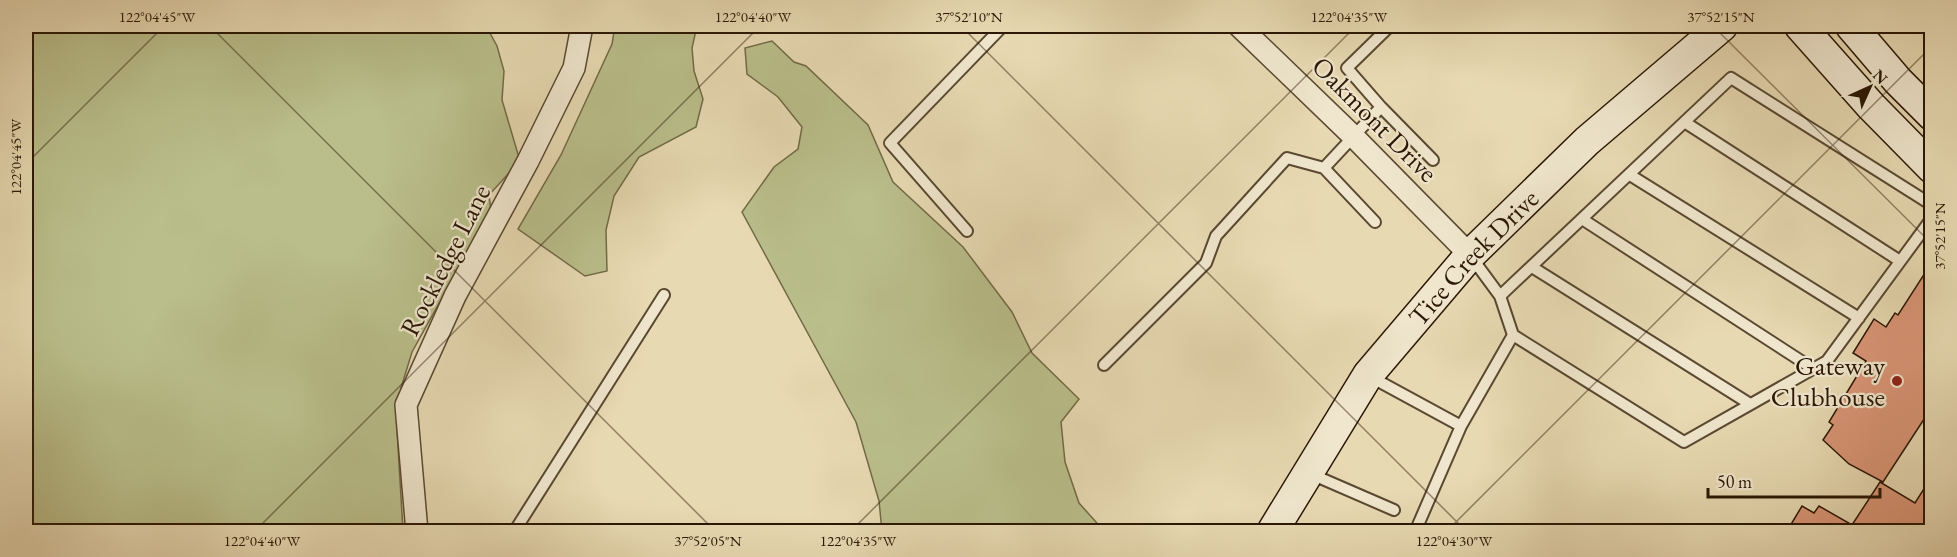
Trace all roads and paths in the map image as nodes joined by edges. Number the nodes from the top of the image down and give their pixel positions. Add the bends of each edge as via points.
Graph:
1 (582, 26) edge
2 (1003, 26) edge
3 (1239, 26) edge
4 (1390, 26) edge
5 (1722, 26) edge
6 (1800, 26) edge
7 (1851, 26) edge
8 (1926, 26) edge
9 (1932, 30) edge
10 (1381, 107) junction
11 (1932, 115) edge
12 (1686, 123) junction
13 (1352, 135) junction
14 (1432, 160) dead end
15 (1324, 168) junction
16 (1932, 168) edge
17 (1630, 175) junction
18 (1932, 205) edge
19 (1932, 218) edge
20 (1582, 219) junction
21 (1375, 222) dead end
22 (967, 231) dead end
23 (1927, 234) edge
24 (1470, 255) junction
25 (1900, 261) junction
26 (1532, 267) junction
27 (664, 295) dead end
28 (1500, 296) junction
29 (1859, 318) junction
30 (1513, 335) junction
31 (1104, 365) dead end
32 (1812, 368) junction
33 (1368, 375) junction
34 (1750, 404) junction
35 (1461, 426) junction
36 (1308, 473) junction
37 (1394, 510) dead end
38 (417, 531) edge
39 (514, 531) edge
40 (1272, 531) edge
41 (1415, 531) edge

1 - 38 street, Rockledge Lane via 574,68 454,296 406,405
2 - 22 lane via 890,143
3 - 13 street, Oakmont Drive
4 - 10 lane via 1347,68
5 - 24 street, Tice Creek Drive via 1587,141
6 - 16 street via 1870,106
7 - 11 street
8 - 9 lane
10 - 13 lane
10 - 14 lane
12 - 17 lane
12 - 18 lane via 1731,78
12 - 25 lane
13 - 15 lane
13 - 24 street, Oakmont Drive
15 - 21 lane
15 - 31 lane via 1287,158 1216,236 1206,263
17 - 20 lane
17 - 29 lane
19 - 23 lane
20 - 26 lane
20 - 32 lane
23 - 25 lane
24 - 28 lane
24 - 33 street, Tice Creek Drive
25 - 29 lane
26 - 28 lane
26 - 34 lane
27 - 39 lane
28 - 30 lane
29 - 32 lane via 1827,362
30 - 34 lane via 1684,442
30 - 35 lane
32 - 34 lane
33 - 35 lane
33 - 36 street, Tice Creek Drive
35 - 41 lane
36 - 37 lane
36 - 40 street, Tice Creek Drive

